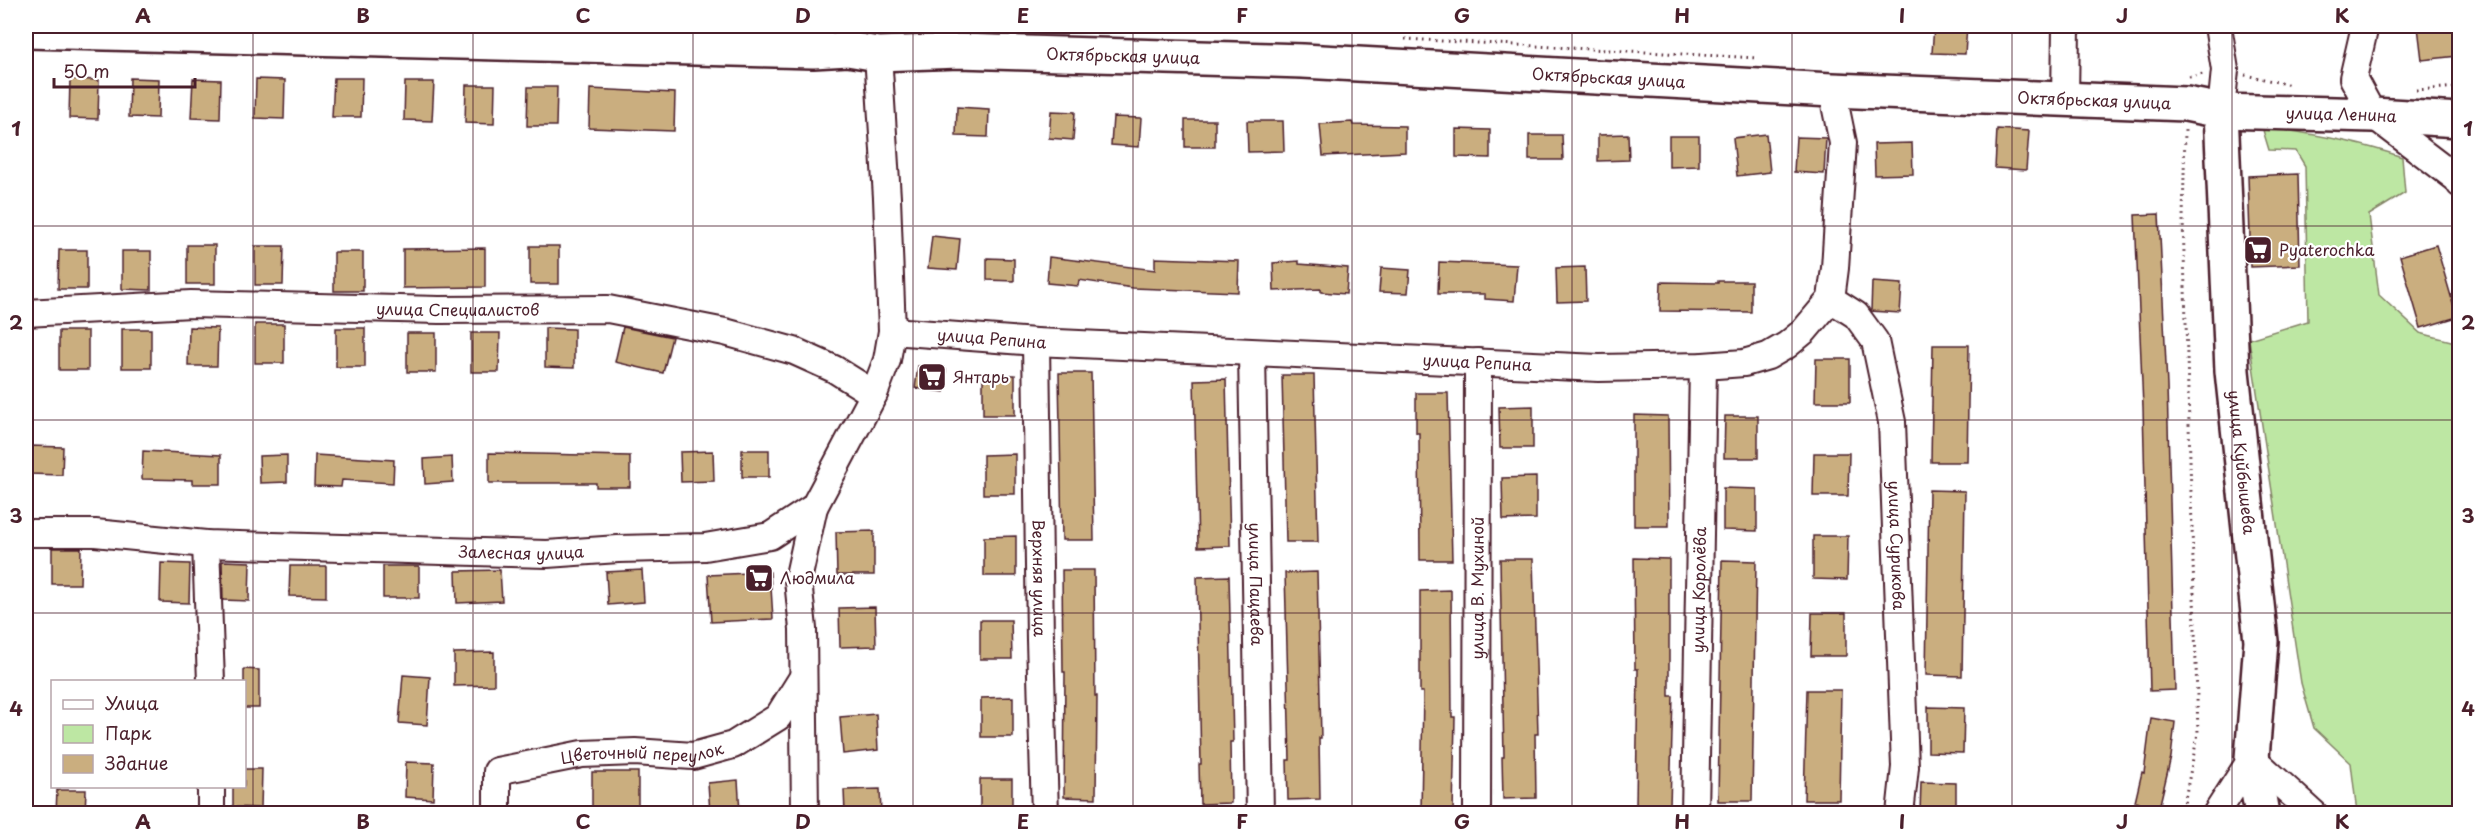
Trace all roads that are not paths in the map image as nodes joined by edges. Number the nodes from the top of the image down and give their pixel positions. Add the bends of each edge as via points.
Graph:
1 (2067, 26) edge
2 (2218, 26) edge
3 (2365, 26) edge
4 (218, 30) edge
5 (26, 31) edge
6 (878, 54) junction
7 (1832, 90) junction
8 (2065, 100) junction
9 (2221, 111) junction
10 (2373, 114) junction
11 (2460, 120) edge
12 (2460, 184) edge
13 (1831, 299) junction
14 (26, 313) edge
15 (892, 330) junction
16 (1036, 342) junction
17 (1252, 353) junction
18 (1478, 362) junction
19 (1702, 366) junction
20 (874, 394) junction
21 (814, 507) junction
22 (26, 533) edge
23 (206, 544) junction
24 (803, 677) junction
25 (211, 680) edge
26 (2252, 759) junction
27 (211, 788) edge
28 (211, 813) edge
29 (497, 813) edge
30 (806, 813) edge
31 (1045, 813) edge
32 (1260, 813) edge
33 (1477, 813) edge
34 (1695, 813) edge
35 (1900, 813) edge
36 (2216, 813) edge
37 (2262, 813) edge
38 (2314, 813) edge

1 - 8 street
2 - 9 street via 2225,70
3 - 10 street via 2353,78
4 - 5 main road, Октябрьская улица
4 - 6 main road, Октябрьская улица via 813,51 849,49
6 - 7 main road, Октябрьская улица via 959,51 1303,61
6 - 15 street, Залесная улица
7 - 8 main road, Октябрьская улица
7 - 13 street via 1843,143
8 - 9 main road, Октябрьская улица via 2186,104
9 - 10 main road, улица Ленина
9 - 26 main road, улица Куйбышева via 2232,371 2261,641
10 - 11 main road, улица Ленина
10 - 12 street
13 - 19 street, улица Репина via 1804,331 1768,356 1744,363
13 - 35 street, улица Сурикова via 1856,315 1875,341 1892,422 1905,767
14 - 20 street, улица Специалистов via 191,304 439,310 608,309 725,332 794,351 834,369
15 - 16 street, улица Репина
15 - 20 street, Залесная улица via 888,360
16 - 17 street, улица Репина
16 - 31 street, Верхняя улица
17 - 18 street, улица Репина
17 - 32 street, улица Пацаева
18 - 19 street, улица Репина via 1599,368
18 - 33 street, улица В. Мухиной
19 - 34 street, улица Королёва
20 - 21 street, Залесная улица
21 - 23 street, Залесная улица via 770,536 705,547 547,554
21 - 24 street via 798,580 804,629
22 - 23 street, Залесная улица via 94,533
23 - 25 street
24 - 29 street, Цветочный переулок via 778,717 733,745 693,756 582,753 496,771
24 - 30 street
26 - 36 street
26 - 37 main road, улица Куйбышева
26 - 38 street
27 - 28 street

